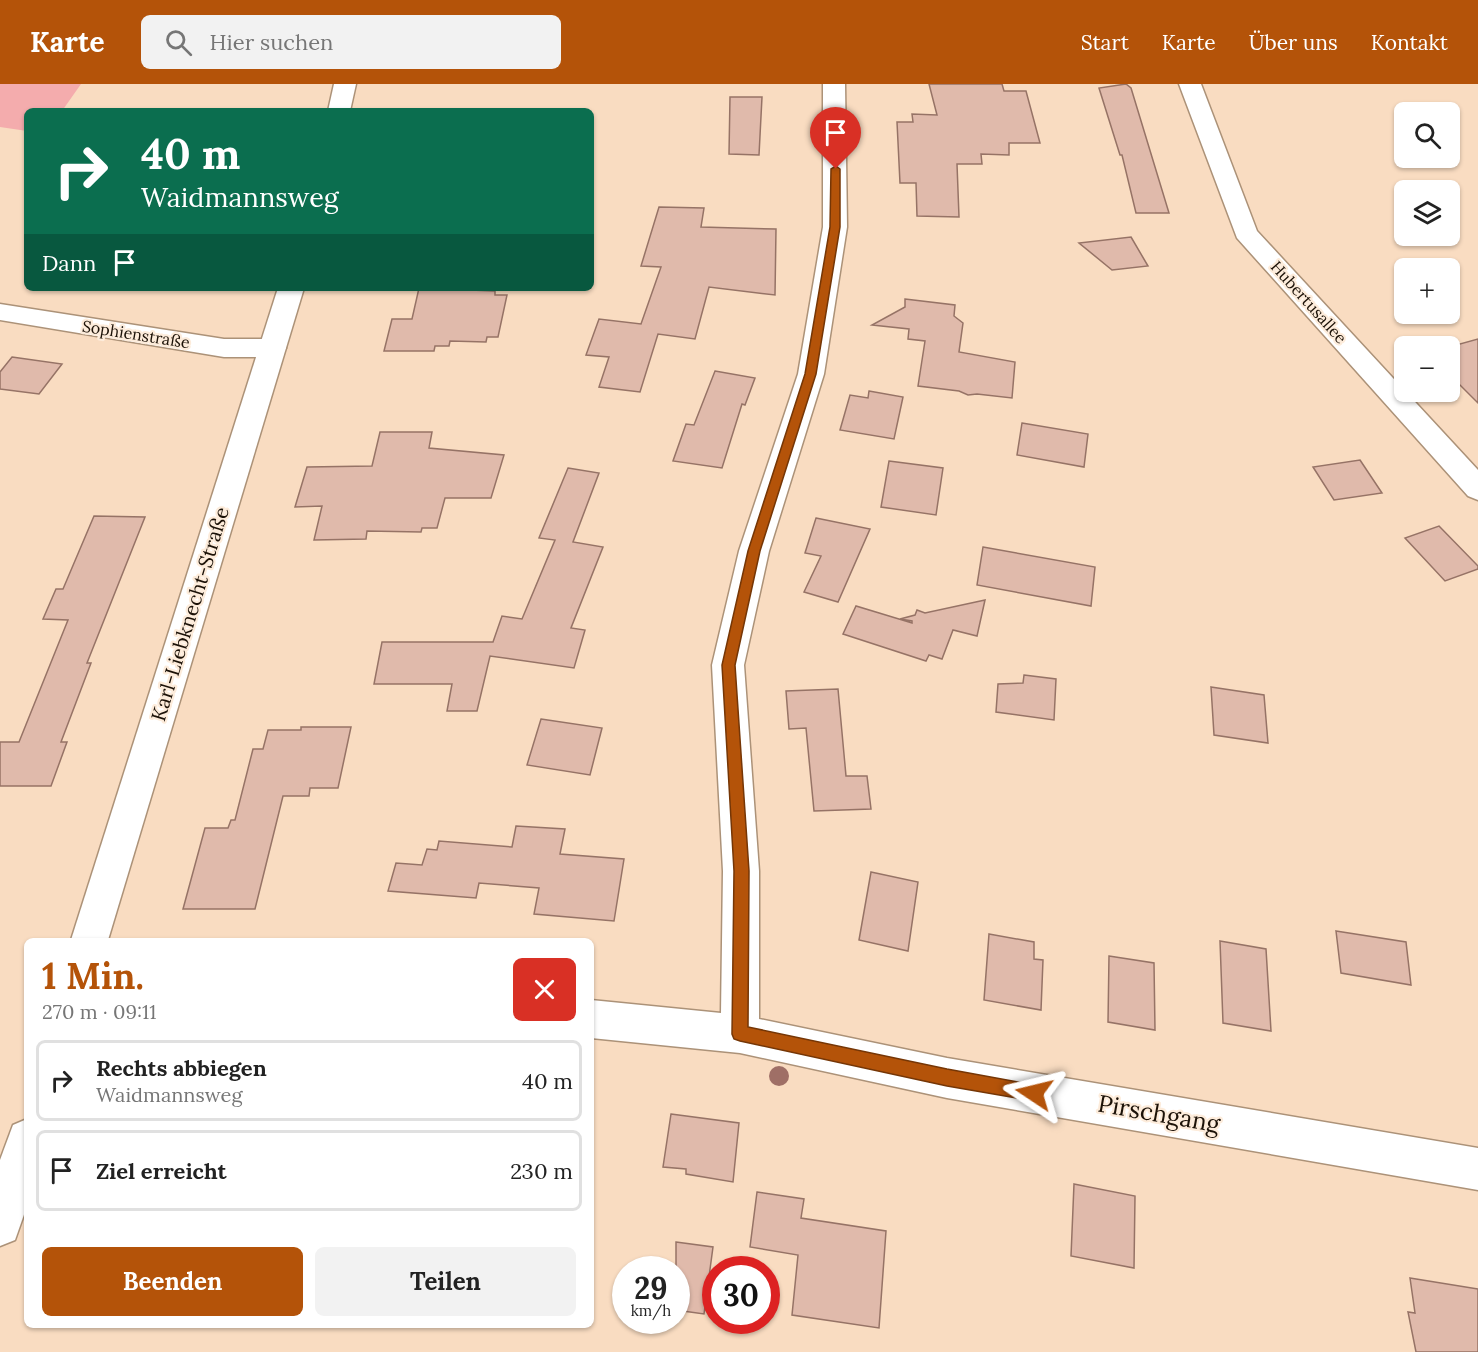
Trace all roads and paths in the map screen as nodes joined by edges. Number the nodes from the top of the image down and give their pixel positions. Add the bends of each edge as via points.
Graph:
1 (345, 84) edge
2 (834, 84) edge
3 (1190, 84) edge
4 (340, 108) edge
5 (290, 291) edge
6 (0, 312) edge
7 (273, 348) junction
8 (1478, 489) edge
9 (90, 938) edge
10 (594, 1019) edge
11 (740, 1034) junction
12 (24, 1148) edge
13 (1478, 1169) edge
14 (0, 1224) edge

1 - 4 street
2 - 11 street via 835,227 811,374 754,551 728,665 741,871
3 - 8 street, Hubertusallee via 1246,233
5 - 7 street, Karl-Liebknecht-Straße
6 - 7 street, Sophienstraße via 224,348
7 - 9 street, Karl-Liebknecht-Straße
10 - 11 street, Pirschgang
11 - 13 street, Pirschgang via 947,1078
12 - 14 street

